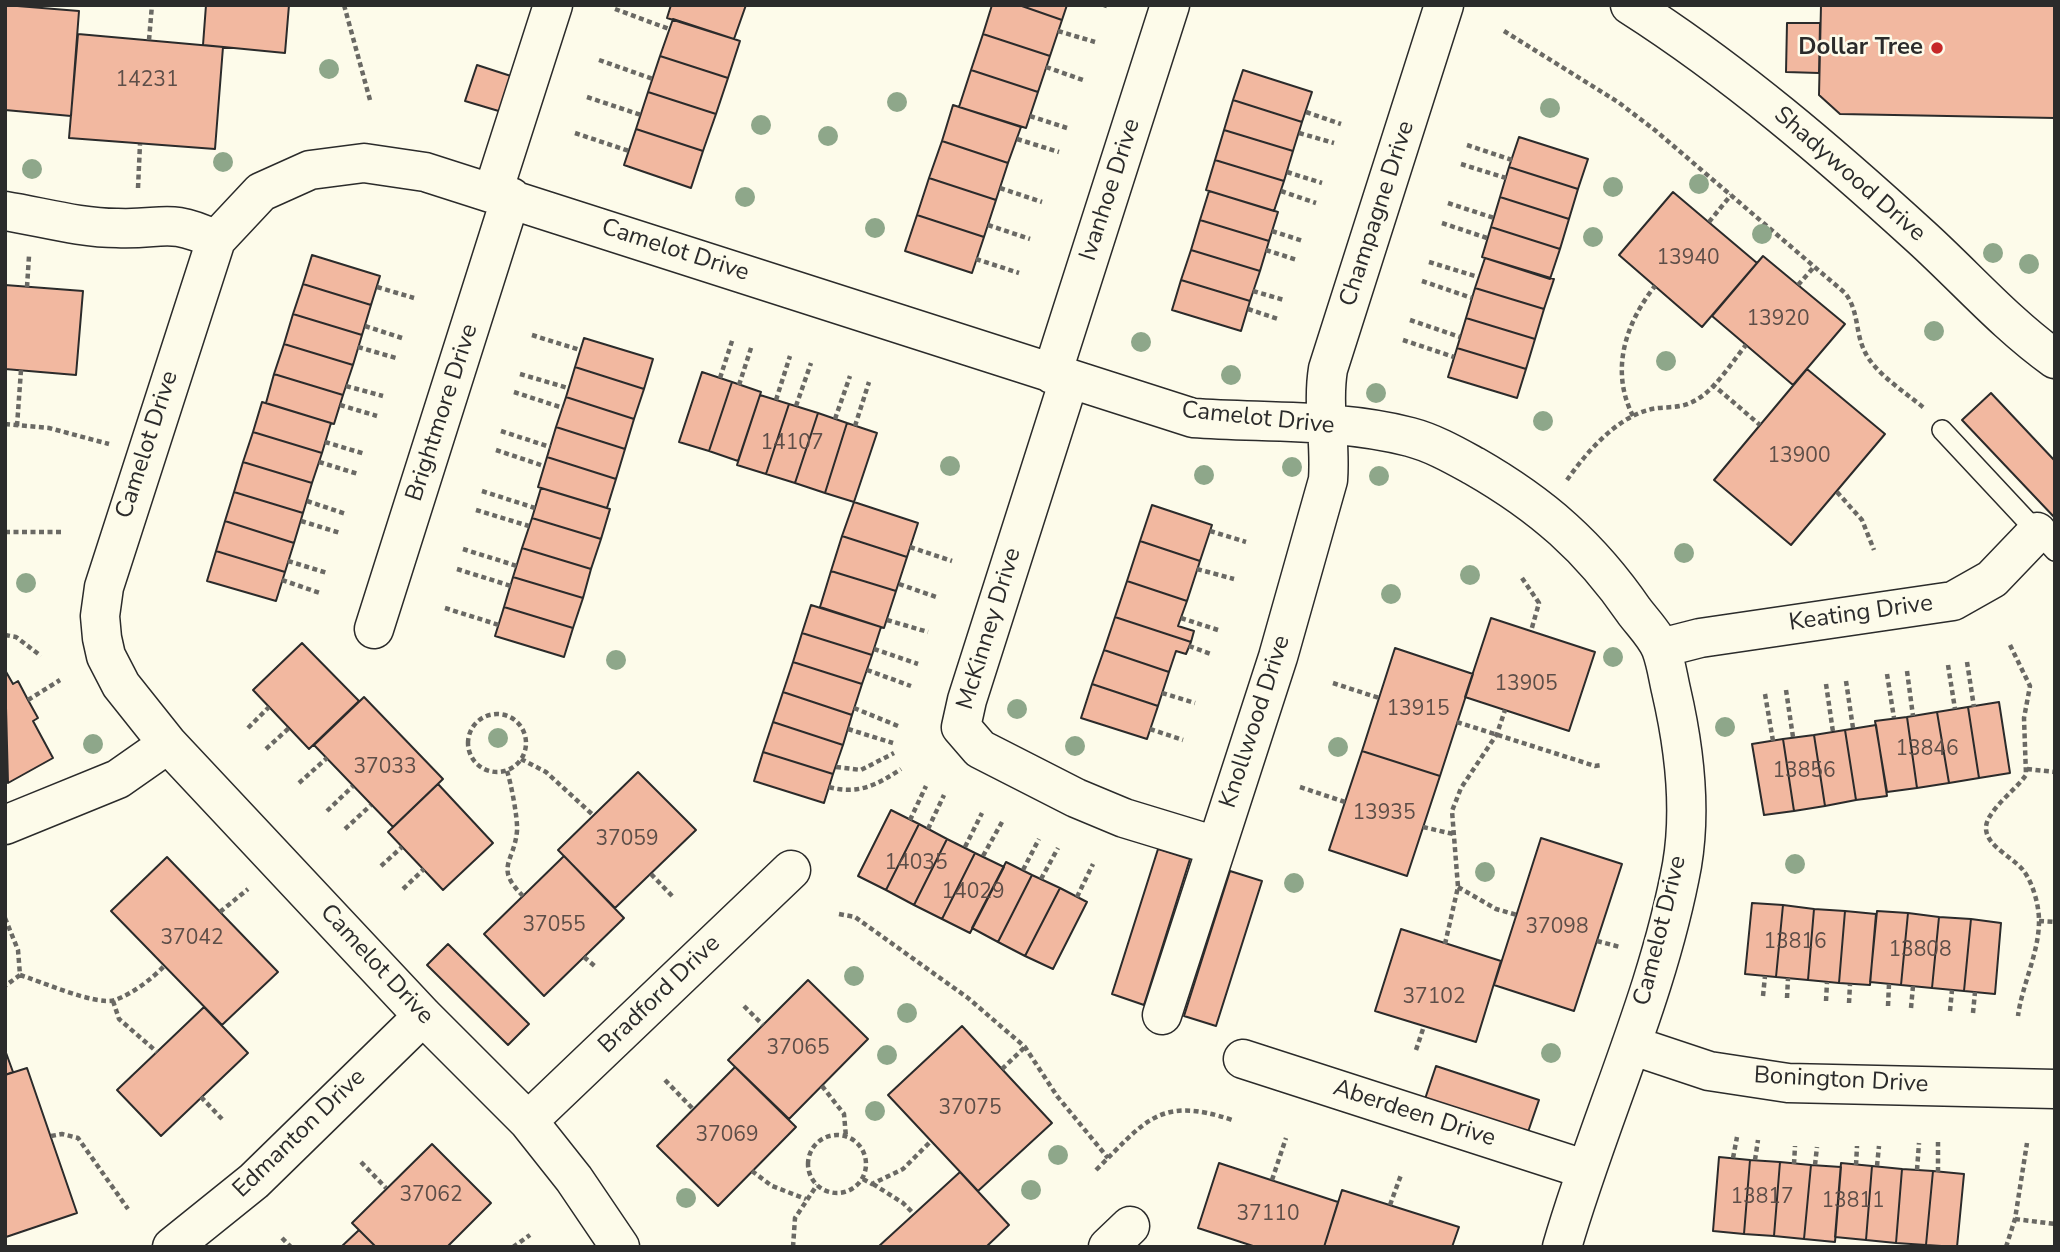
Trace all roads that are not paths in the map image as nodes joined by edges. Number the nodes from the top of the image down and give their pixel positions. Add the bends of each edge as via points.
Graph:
1 (553, 5) edge
2 (1170, 5) edge
3 (1444, 5) edge
4 (1630, 5) edge
5 (502, 195) junction
6 (5, 211) edge
7 (216, 240) junction
8 (2055, 359) edge
9 (1061, 377) junction
10 (1937, 422) road end
11 (1327, 425) junction
12 (2046, 542) edge
13 (374, 629) dead end
14 (1661, 648) junction
15 (168, 744) junction
16 (5, 825) edge
17 (1216, 846) junction
18 (791, 870) dead end
19 (1162, 1015) dead end
20 (423, 1016) junction
21 (1631, 1045) junction
22 (1243, 1059) dead end
23 (2055, 1089) edge
24 (528, 1121) junction
25 (1584, 1169) junction
26 (173, 1247) edge
27 (620, 1247) edge
28 (1562, 1247) edge

1 - 5 street, Brightmore Drive
2 - 9 street, Ivanhoe Drive
3 - 11 street, Champagne Drive via 1328,369 1324,396
4 - 8 street, Shadywood Drive via 1730,75 1802,133
5 - 7 street, Camelot Drive via 425,172 364,163 310,170 261,192
5 - 9 street, Camelot Drive
5 - 13 street, Brightmore Drive
6 - 7 street via 117,229 177,225
7 - 15 street, Camelot Drive via 122,527 100,616 106,656 121,685
9 - 11 street, Camelot Drive via 1193,418
9 - 17 street, McKinney Drive via 961,727 980,749 1076,798
10 - 12 lane
11 - 14 street, Camelot Drive via 1411,437 1503,482 1580,542
11 - 17 street, Knollwood Drive via 1328,480 1278,657
12 - 14 street, Keating Drive via 1952,601 1700,638
14 - 21 street, Camelot Drive via 1684,746 1682,863
15 - 16 street via 118,779
15 - 20 street, Camelot Drive
17 - 19 street, Knollwood Drive
18 - 24 street, Bradford Drive
20 - 24 street, Camelot Drive
20 - 26 street, Edmanton Drive via 254,1181
21 - 23 street, Bonington Drive via 1709,1070 1788,1083
21 - 25 street, Camelot Drive
22 - 25 street, Aberdeen Drive
24 - 27 street, Camelot Drive
25 - 28 street, Camelot Drive

